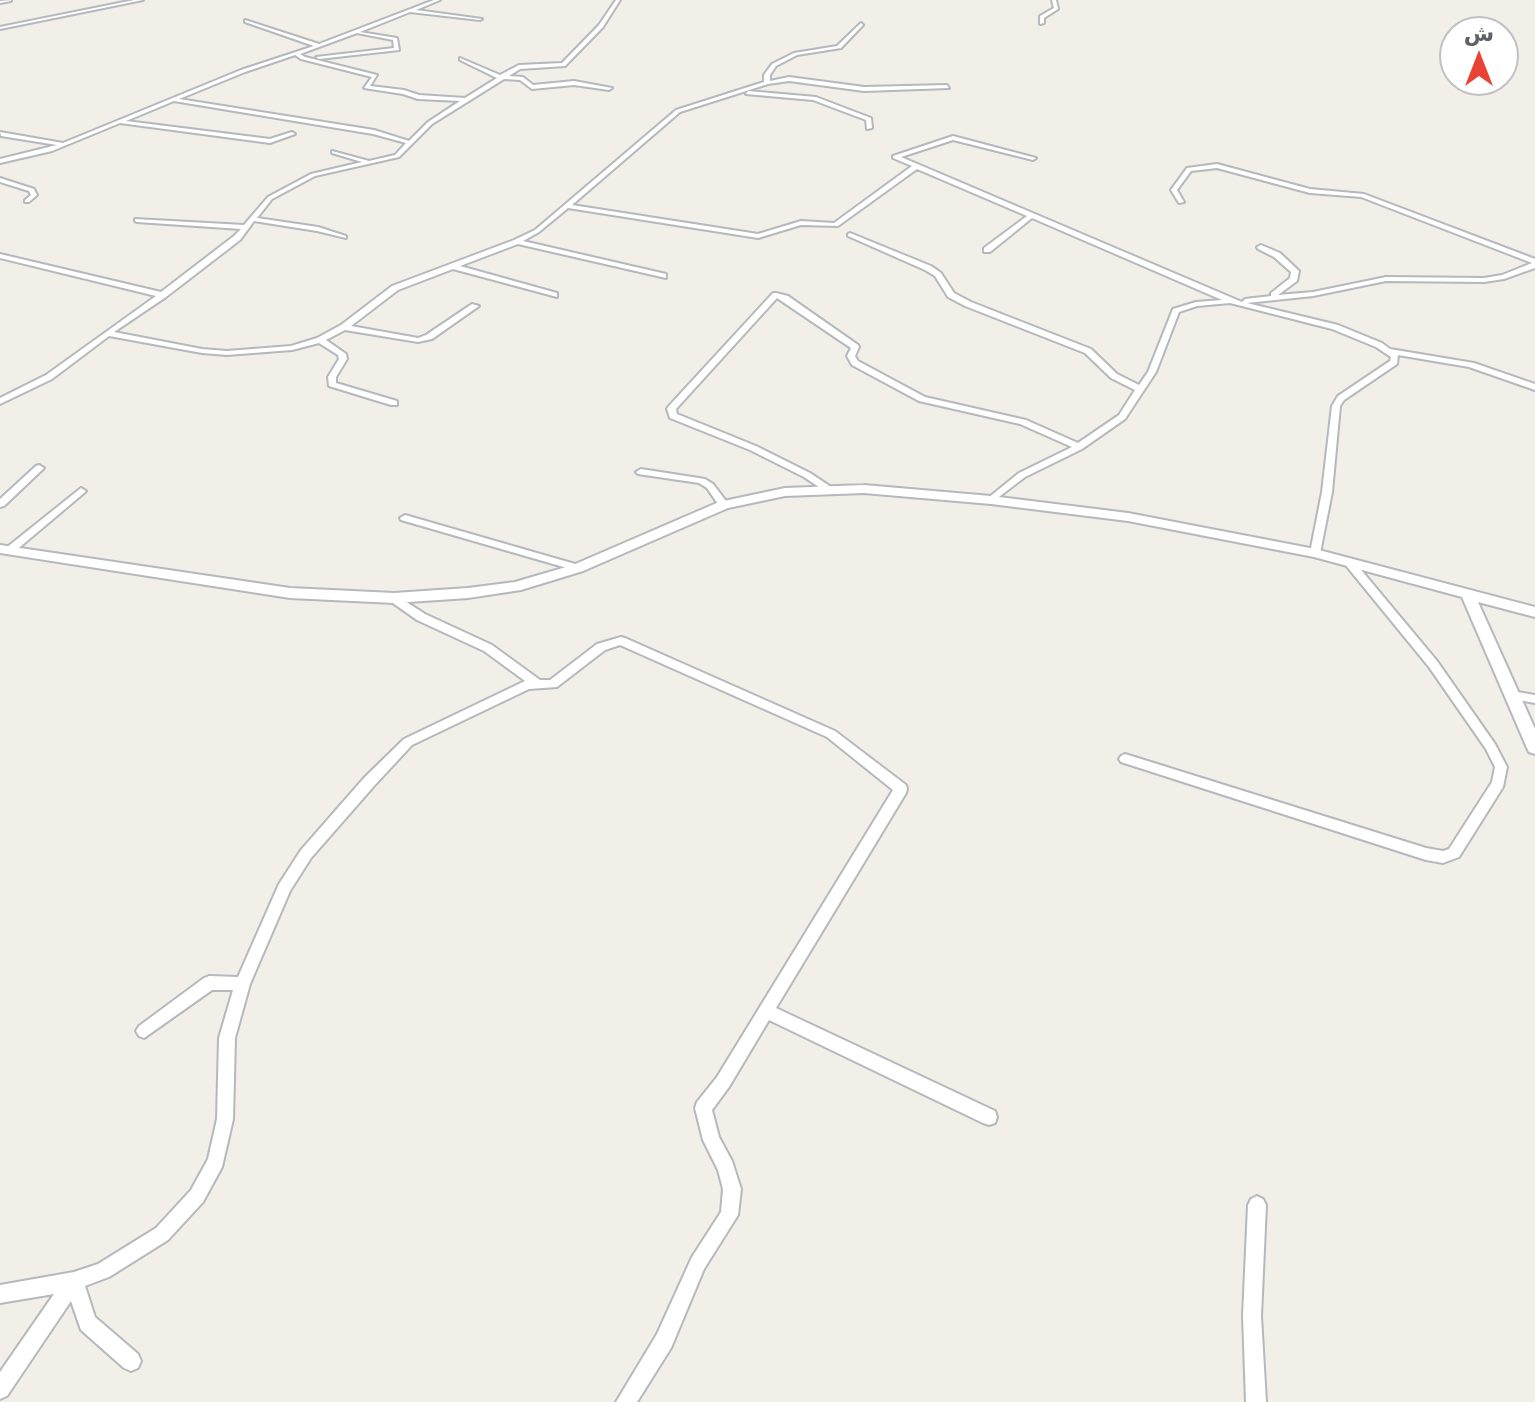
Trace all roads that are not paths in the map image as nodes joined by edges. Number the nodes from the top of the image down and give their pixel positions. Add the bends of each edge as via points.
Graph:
1 (9, 0) edge
2 (141, 0) edge
3 (438, 0) edge
4 (618, 0) edge
5 (1054, 0) edge
6 (0, 2) edge
7 (406, 10) junction
8 (480, 19) dead end
9 (247, 21) dead end
10 (1042, 23) dead end
11 (861, 24) dead end
12 (0, 28) edge
13 (356, 33) junction
14 (319, 46) junction
15 (297, 54) junction
16 (462, 59) dead end
17 (502, 77) junction
18 (767, 83) junction
19 (947, 87) dead end
20 (609, 88) dead end
21 (741, 93) junction
22 (172, 99) junction
23 (465, 100) junction
24 (118, 121) junction
25 (869, 128) dead end
26 (1, 134) edge
27 (292, 134) dead end
28 (411, 143) junction
29 (61, 144) junction
30 (334, 152) dead end
31 (1033, 158) dead end
32 (0, 161) edge
33 (369, 162) junction
34 (915, 167) junction
35 (0, 180) edge
36 (27, 201) dead end
37 (1181, 202) dead end
38 (567, 206) junction
39 (1031, 216) junction
40 (253, 219) junction
41 (137, 220) dead end
42 (247, 227) junction
43 (850, 235) dead end
44 (344, 237) dead end
45 (517, 242) junction
46 (1261, 247) dead end
47 (987, 250) dead end
48 (0, 256) edge
49 (1535, 264) edge
50 (451, 266) junction
51 (663, 276) dead end
52 (163, 295) junction
53 (554, 295) dead end
54 (1268, 299) junction
55 (1233, 302) junction
56 (475, 306) dead end
57 (344, 327) junction
58 (107, 333) junction
59 (320, 340) junction
60 (1391, 351) junction
61 (1535, 387) edge
62 (1141, 390) junction
63 (0, 401) edge
64 (394, 403) dead end
65 (1079, 447) junction
66 (39, 468) dead end
67 (641, 472) dead end
68 (828, 489) junction
69 (81, 491) dead end
70 (991, 500) junction
71 (0, 504) edge
72 (724, 505) junction
73 (405, 518) dead end
74 (5, 549) edge
75 (1315, 553) junction
76 (1348, 561) junction
77 (578, 568) junction
78 (1467, 592) junction
79 (394, 598) junction
80 (1535, 612) edge
81 (536, 683) junction
82 (1512, 695) junction
83 (1535, 699) edge
84 (1535, 748) edge
85 (1125, 759) dead end
86 (242, 984) junction
87 (766, 1011) junction
88 (144, 1031) dead end
89 (989, 1117) dead end
90 (1257, 1205) dead end
91 (74, 1281) junction
92 (0, 1294) edge
93 (131, 1361) dead end
94 (0, 1389) edge
95 (626, 1402) edge
96 (1256, 1402) edge

1 - 6 street
2 - 12 street
3 - 7 street
4 - 17 street via 563,65 524,65
5 - 10 street via 1056,9 1042,17
7 - 8 street
7 - 13 street
9 - 14 street
11 - 18 street via 839,47 796,54 774,65
13 - 14 street
13 - 15 street via 391,38 397,49 327,58
14 - 15 street
15 - 22 street
15 - 23 street via 375,76 366,87
16 - 17 street
17 - 20 street via 521,78 538,88 574,83
17 - 23 street
18 - 19 street via 798,79 864,89
18 - 21 street
21 - 25 street via 814,98 869,119
21 - 38 street via 678,111
22 - 24 street
22 - 28 street via 374,132
23 - 28 street
24 - 27 street via 270,141
24 - 29 street
26 - 29 street
28 - 33 street via 389,159
29 - 32 street
30 - 33 street
31 - 34 street via 947,138 896,155
33 - 40 street via 293,184 270,198
34 - 38 street via 836,225 801,223 758,236
34 - 39 street
35 - 36 street via 32,190
37 - 49 street via 1174,190 1189,169 1217,166 1310,191 1362,195
38 - 45 street
39 - 47 street
39 - 55 street
40 - 42 street
40 - 44 street
41 - 42 street
42 - 52 street
43 - 62 street via 928,268 951,295 968,304 1088,351 1114,376
45 - 50 street
45 - 51 street
46 - 54 street via 1295,271 1285,290
48 - 52 street
49 - 54 street via 1484,280 1386,279
50 - 53 street
50 - 57 street via 395,288
52 - 58 street
54 - 55 street
55 - 60 street via 1323,323
55 - 62 street via 1176,311
56 - 57 street via 418,340
57 - 59 street
58 - 59 street via 227,353 292,348
58 - 63 street via 49,377
59 - 64 street via 342,354 332,384
60 - 61 street via 1471,365
60 - 75 street via 1394,362 1336,406
62 - 65 street via 1122,417
65 - 68 street via 1023,422 922,399 855,363 855,347 776,295 671,409 673,416 753,448
65 - 70 street via 1038,465
66 - 71 street
67 - 72 street via 702,481
68 - 70 street
68 - 72 street
69 - 74 street
70 - 75 street via 1128,517
72 - 77 street
73 - 77 street
74 - 79 street via 290,593
75 - 76 street
76 - 78 street
76 - 85 street via 1433,664 1501,767 1498,783 1454,853 1443,857 1412,850
77 - 79 street via 516,587
78 - 80 street
78 - 82 street
79 - 81 street via 421,617 488,648
81 - 86 street via 408,742 306,854 284,888
81 - 87 street via 553,684 601,647 621,641 831,734 901,789
82 - 83 street
82 - 84 street
86 - 88 street via 209,983
86 - 91 street via 227,1038 222,1133 216,1161 197,1196 162,1234 132,1255
87 - 89 street
87 - 95 street via 703,1108 732,1189 729,1215
90 - 96 street via 1252,1316
91 - 92 street
91 - 93 street via 88,1323
91 - 94 street

